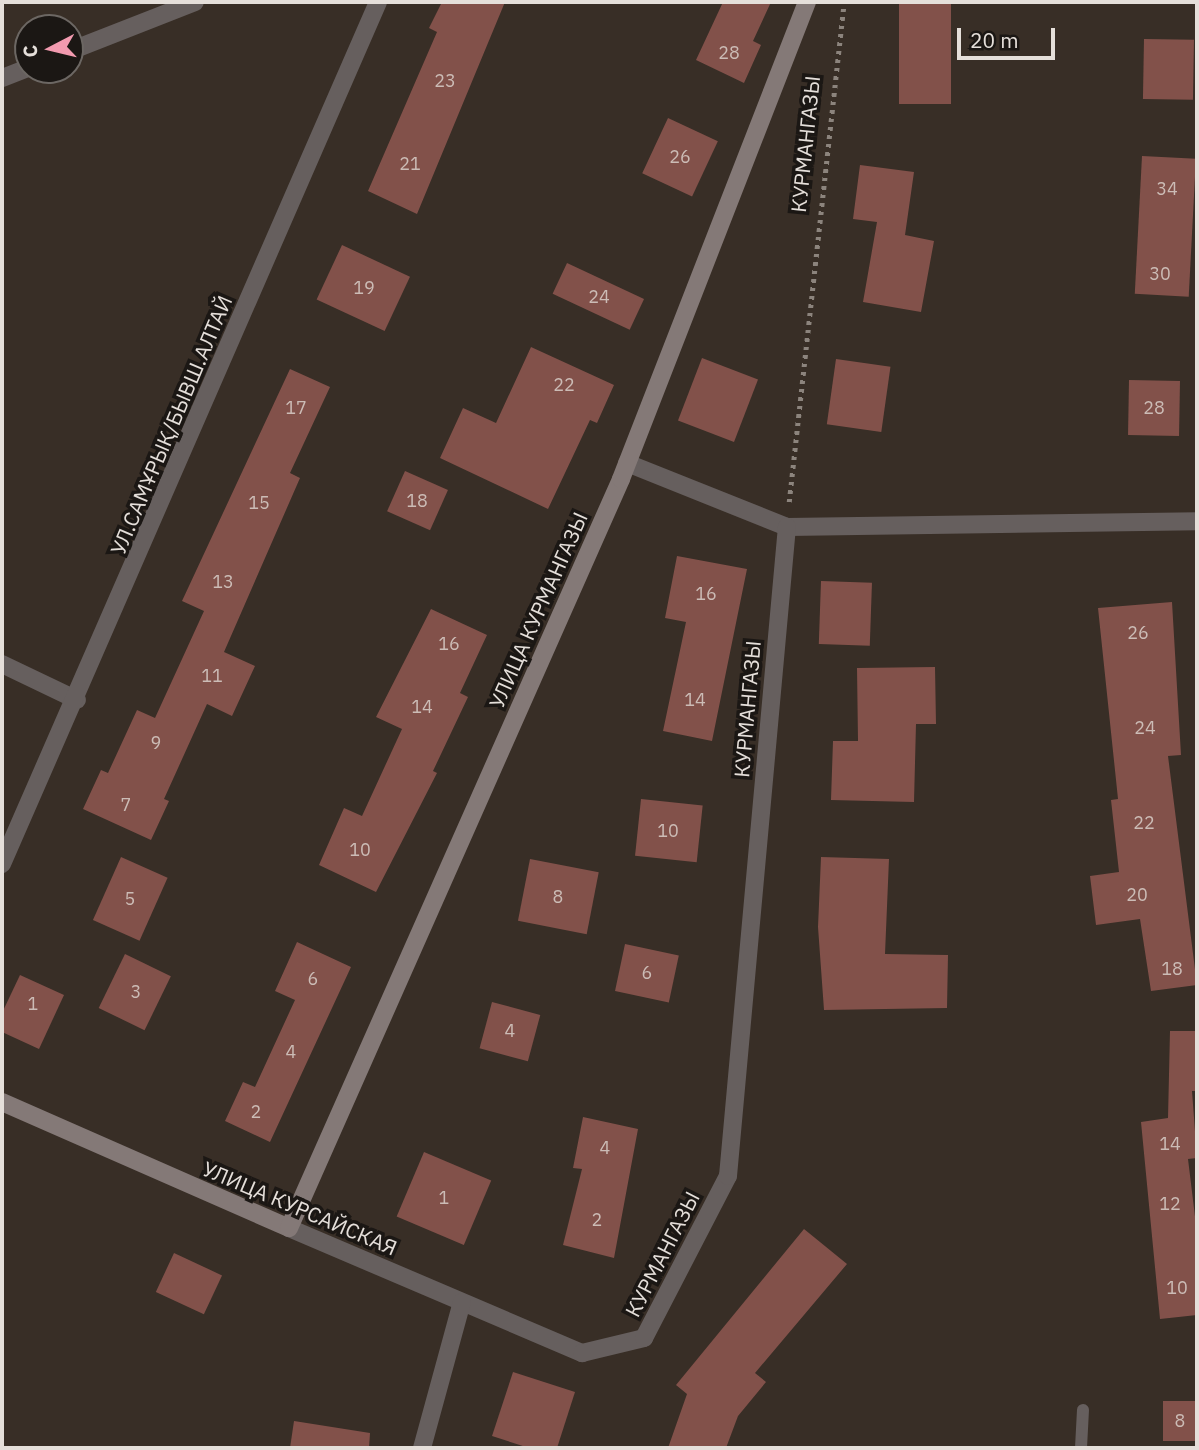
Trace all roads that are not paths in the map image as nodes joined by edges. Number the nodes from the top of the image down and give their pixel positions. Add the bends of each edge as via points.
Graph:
1 (195, 2) edge
2 (377, 2) edge
3 (807, 2) edge
4 (163, 8) edge
5 (84, 45) edge
6 (627, 463) junction
7 (1197, 521) edge
8 (787, 527) junction
9 (2, 664) edge
10 (77, 700) junction
11 (2, 864) edge
12 (2, 1102) edge
13 (289, 1228) junction
14 (462, 1302) junction
15 (582, 1353) joint
16 (1083, 1410) dead end
17 (422, 1448) edge
18 (1081, 1448) edge

1 - 4 street
2 - 10 street, УЛ.САМҰРЫҚ/БЫВШ.АЛТАЙ
3 - 6 street, УЛИЦА КУРМАНГАЗЫ
4 - 5 street
6 - 8 street
6 - 13 street, УЛИЦА КУРМАНГАЗЫ
7 - 8 street
8 - 15 street, КУРМАНГАЗЫ via 728,1176 644,1338
9 - 10 street
10 - 11 street, УЛ.САМҰРЫҚ/БЫВШ.АЛТАЙ
12 - 13 street, УЛИЦА КУРСАЙСКАЯ
13 - 14 street, УЛИЦА КУРСАЙСКАЯ
14 - 15 street, УЛИЦА КУРСАЙСКАЯ
14 - 17 street
16 - 18 lane

